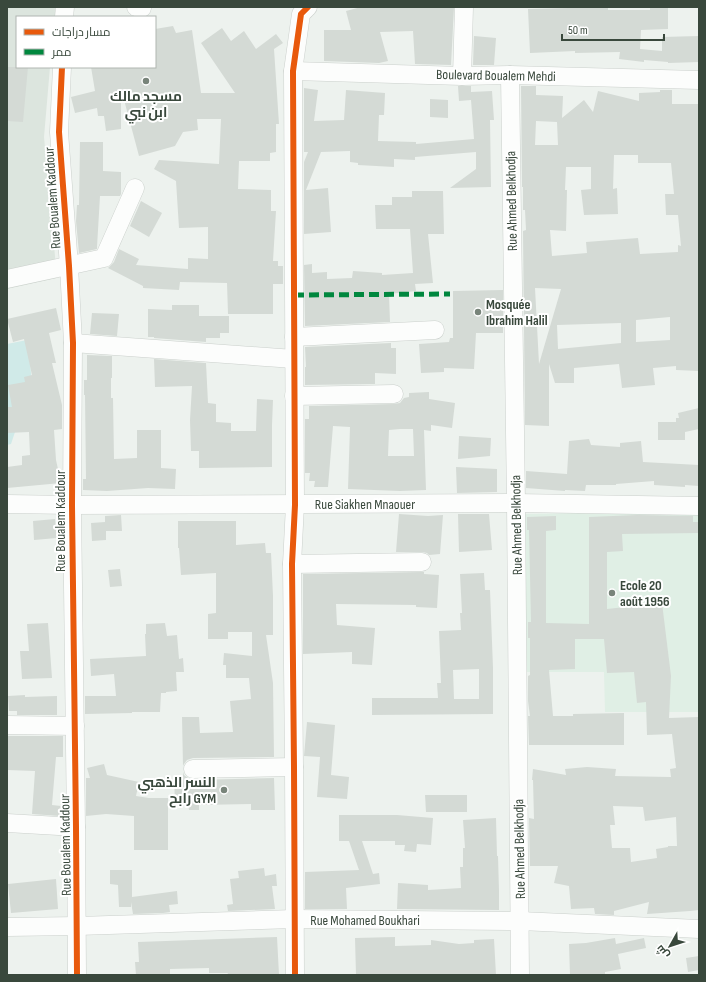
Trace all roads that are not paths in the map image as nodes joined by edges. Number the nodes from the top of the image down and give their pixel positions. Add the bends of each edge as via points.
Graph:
1 (308, 7) edge
2 (464, 7) edge
3 (62, 68) edge
4 (293, 71) junction
5 (510, 74) junction
6 (462, 76) junction
7 (699, 80) edge
8 (135, 188) dead end
9 (69, 266) junction
10 (7, 279) edge
11 (435, 330) dead end
12 (294, 337) junction
13 (73, 343) junction
14 (294, 359) junction
15 (394, 394) dead end
16 (294, 396) junction
17 (516, 503) junction
18 (7, 504) edge
19 (72, 505) junction
20 (295, 505) junction
21 (699, 506) edge
22 (422, 562) dead end
23 (292, 564) junction
24 (7, 725) edge
25 (75, 726) junction
26 (294, 767) junction
27 (193, 769) dead end
28 (7, 823) edge
29 (76, 827) junction
30 (294, 919) junction
31 (520, 921) junction
32 (78, 926) junction
33 (7, 927) edge
34 (699, 929) edge
35 (77, 975) edge
36 (295, 975) edge
37 (520, 975) edge

1 - 4 street via 301,14
2 - 6 street
3 - 9 street, Rue Boualem Kaddour via 59,132
4 - 6 street, Boulevard Boualem Mehdi
4 - 12 street
5 - 6 street, Boulevard Boualem Mehdi
5 - 7 street, Boulevard Boualem Mehdi
5 - 17 street, Rue Ahmed Belkhodja
8 - 9 street via 104,258
9 - 10 street
9 - 13 street, Rue Boualem Kaddour
11 - 12 street
12 - 14 street
13 - 14 street
13 - 19 street, Rue Boualem Kaddour
14 - 16 street
15 - 16 street
16 - 20 street
17 - 20 street, Rue Siakhen Mnaouer
17 - 21 street, Rue Siakhen Mnaouer
17 - 31 street, Rue Ahmed Belkhodja
18 - 19 street, Rue Siakhen Mnaouer
19 - 20 street, Rue Siakhen Mnaouer
19 - 25 street, Rue Boualem Kaddour
20 - 23 street
22 - 23 street
23 - 26 street
24 - 25 street
25 - 29 street, Rue Boualem Kaddour
26 - 27 street
26 - 30 street
28 - 29 street
29 - 32 street, Rue Boualem Kaddour
30 - 31 street, Rue Mohamed Boukhari
30 - 32 street, Rue Mohamed Boukhari
30 - 36 street
31 - 34 street, Rue Mohamed Boukhari
31 - 37 street, Rue Ahmed Belkhodja
32 - 33 street, Rue Mohamed Boukhari
32 - 35 street, Rue Boualem Kaddour

